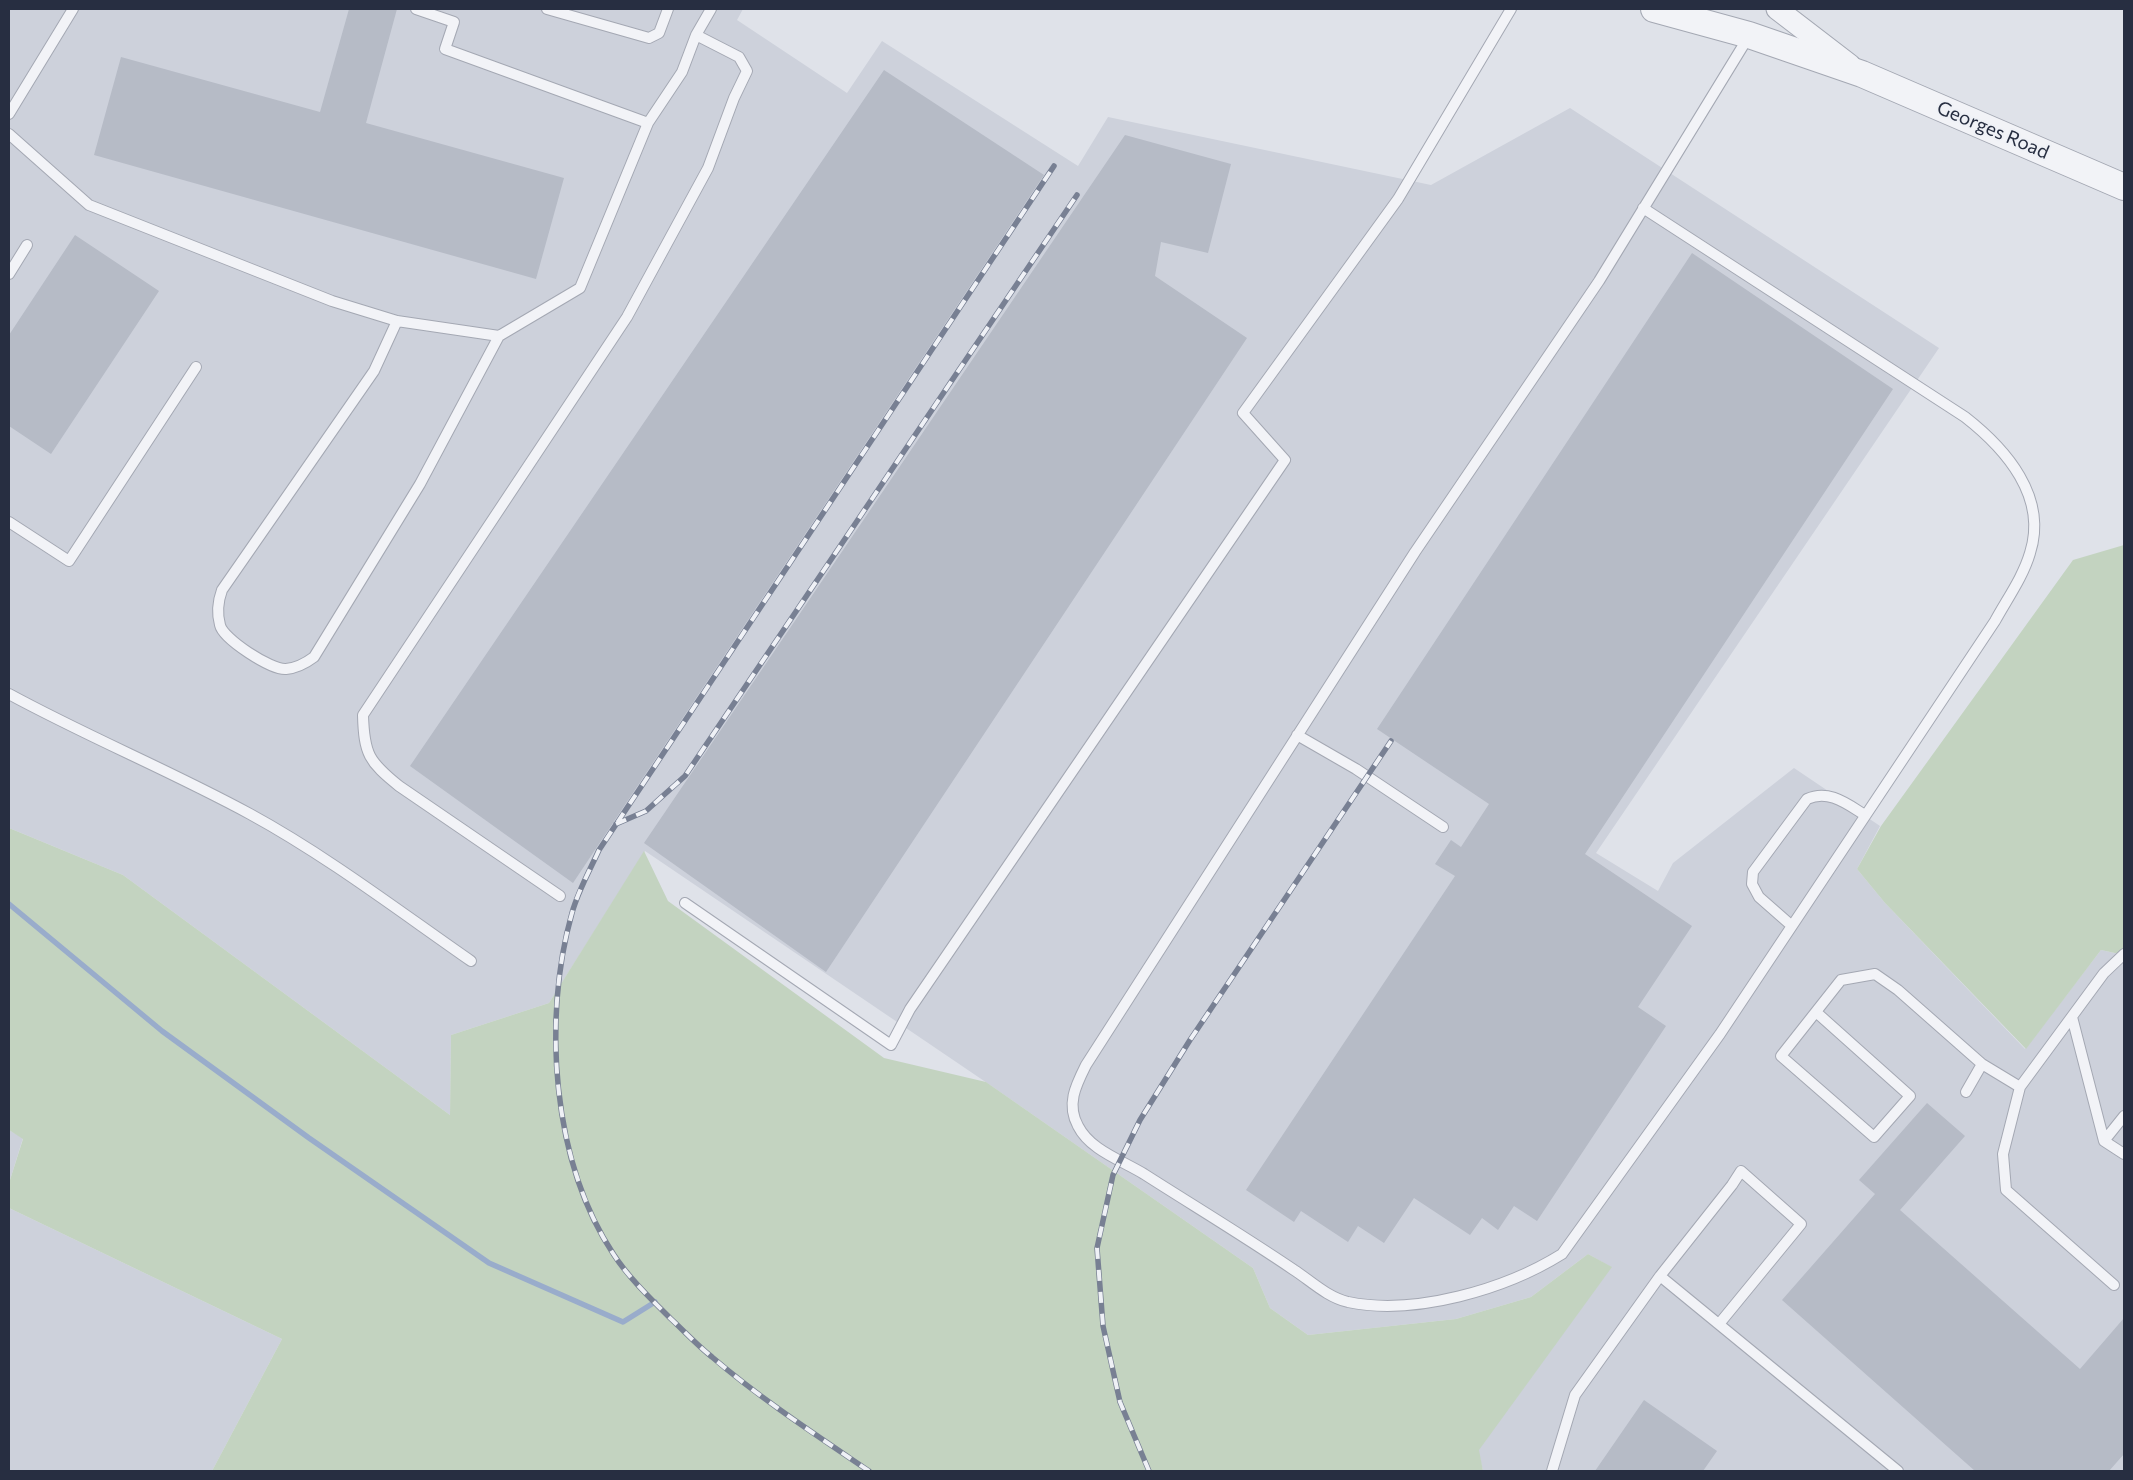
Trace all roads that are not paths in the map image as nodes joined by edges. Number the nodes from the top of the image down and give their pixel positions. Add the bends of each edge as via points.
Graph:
1 (73, 9) edge
2 (416, 9) edge
3 (547, 9) edge
4 (668, 9) edge
5 (711, 9) edge
6 (1511, 9) edge
7 (1654, 9) edge
8 (1777, 9) edge
9 (696, 35) junction
10 (1750, 35) junction
11 (1862, 74) junction
12 (9, 114) edge
13 (648, 123) junction
14 (9, 134) edge
15 (2124, 187) edge
16 (1643, 208) junction
17 (26, 245) dead end
18 (9, 274) edge
19 (397, 321) junction
20 (499, 336) junction
21 (196, 367) dead end
22 (9, 522) edge
23 (9, 694) edge
24 (1298, 735) junction
25 (1865, 815) junction
26 (1444, 827) dead end
27 (560, 896) dead end
28 (685, 903) dead end
29 (1792, 926) junction
30 (2124, 954) edge
31 (471, 961) dead end
32 (1816, 1012) junction
33 (2072, 1017) junction
34 (1982, 1064) junction
35 (2020, 1087) junction
36 (1966, 1092) dead end
37 (2124, 1116) edge
38 (2104, 1141) junction
39 (2124, 1154) edge
40 (1660, 1276) junction
41 (2114, 1285) dead end
42 (1719, 1324) junction
43 (1552, 1471) edge
44 (1898, 1471) edge

1 - 12 lane
2 - 13 lane via 454,22 445,49
3 - 4 lane via 649,38 659,33
5 - 9 lane
6 - 28 lane via 1398,199 1243,414 1285,460 910,1009 891,1044
7 - 10 street, Georges Road
8 - 11 street, Georges Road
9 - 13 lane via 682,72
9 - 27 lane via 739,57 747,71 708,168 627,318 363,715 364,739 375,766 399,786
10 - 11 street, Georges Road
10 - 16 lane
11 - 15 street, Georges Road
13 - 20 lane via 580,288
14 - 19 lane via 89,206 332,301
16 - 24 lane via 1599,281 1415,552
16 - 25 lane via 1965,417 2007,455 2031,501 2035,524 2030,553 2018,580 1995,621
17 - 18 lane
19 - 20 lane
19 - 20 lane via 374,371 222,590 218,601 220,627 229,638 272,667 286,669 314,657 420,484
21 - 22 lane via 69,561
23 - 31 lane via 69,727 250,814 304,846
24 - 26 lane via 1356,768
24 - 29 lane via 1086,1065 1074,1090 1071,1106 1084,1136 1098,1148 1194,1206 1324,1292 1347,1302 1372,1305 1448,1298 1509,1282 1562,1254 1720,1034
25 - 29 lane
25 - 29 lane via 1826,794 1807,799 1754,872 1752,884 1758,897
30 - 33 lane via 2104,974
32 - 32 lane via 1781,1056 1874,1137 1910,1096
32 - 34 lane via 1842,980 1875,974 1898,990
33 - 35 lane
33 - 38 lane
34 - 35 lane
34 - 36 lane
35 - 41 lane via 2003,1154 2006,1190
37 - 38 lane
38 - 39 lane
40 - 42 lane
40 - 42 lane via 1741,1171 1801,1224
40 - 43 lane via 1575,1395
42 - 44 lane

